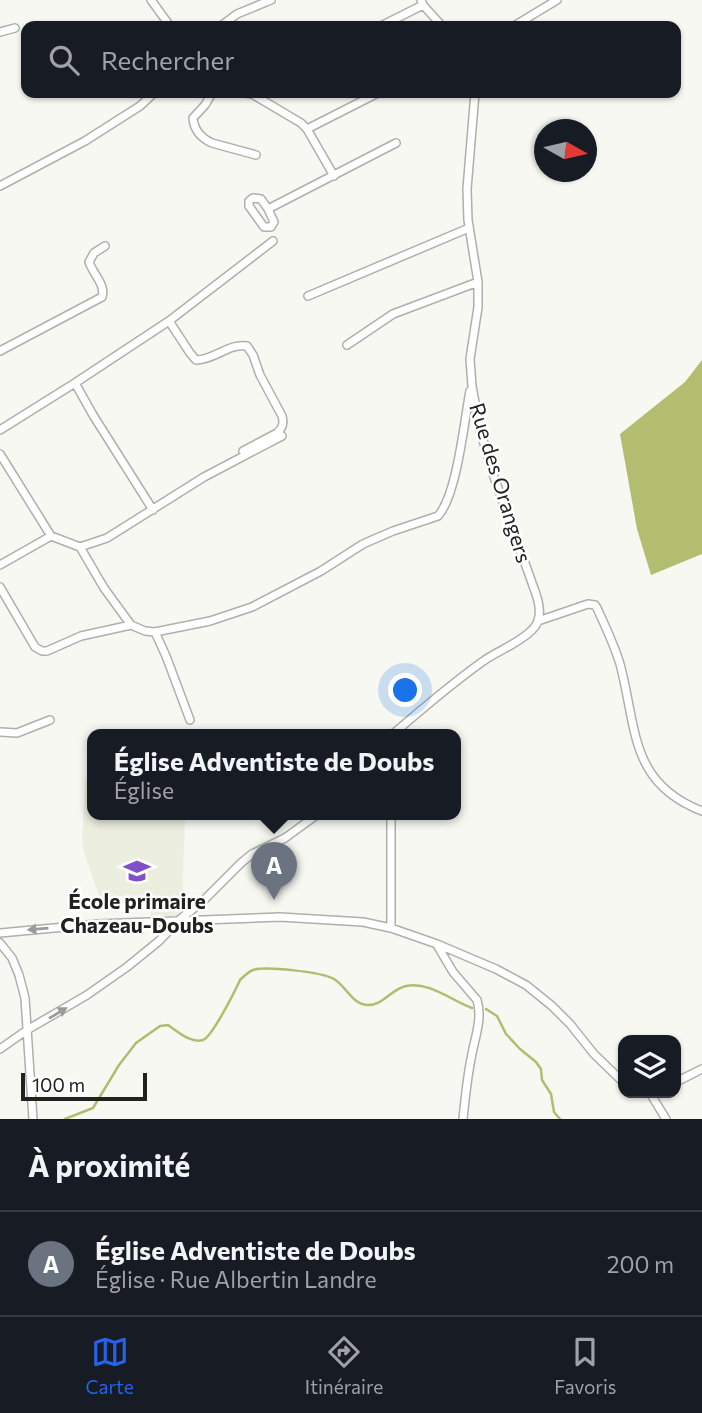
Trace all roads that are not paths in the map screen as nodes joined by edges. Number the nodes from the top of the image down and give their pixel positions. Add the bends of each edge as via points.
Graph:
1 (151, 0) edge
2 (271, 0) edge
3 (557, 0) edge
4 (422, 2) edge
5 (166, 21) edge
6 (228, 21) edge
7 (390, 21) edge
8 (438, 21) edge
9 (522, 21) edge
10 (15, 28) dead end
11 (0, 32) edge
12 (149, 98) edge
13 (209, 98) edge
14 (258, 98) edge
15 (368, 98) edge
16 (475, 98) edge
17 (307, 129) junction
18 (396, 143) dead end
19 (256, 155) dead end
20 (334, 176) junction
21 (0, 186) edge
22 (268, 209) dead end
23 (469, 228) junction
24 (273, 241) dead end
25 (105, 246) dead end
26 (478, 282) junction
27 (308, 296) dead end
28 (169, 321) junction
29 (346, 345) dead end
30 (0, 351) edge
31 (75, 383) junction
32 (472, 386) junction
33 (0, 430) edge
34 (282, 436) dead end
35 (243, 451) dead end
36 (0, 454) edge
37 (153, 510) junction
38 (51, 536) junction
39 (80, 547) junction
40 (0, 565) edge
41 (0, 587) edge
42 (538, 621) junction
43 (131, 625) junction
44 (155, 632) junction
45 (50, 720) dead end
46 (190, 720) dead end
47 (399, 729) edge
48 (0, 732) edge
49 (702, 811) edge
50 (308, 820) edge
51 (391, 820) edge
52 (179, 920) junction
53 (391, 928) junction
54 (0, 933) edge
55 (0, 943) edge
56 (437, 944) junction
57 (27, 1030) junction
58 (0, 1049) edge
59 (702, 1069) edge
60 (618, 1077) edge
61 (681, 1080) edge
62 (653, 1098) edge
63 (33, 1119) edge
64 (463, 1119) edge
65 (666, 1119) edge

1 - 5 street
2 - 6 street
3 - 9 street
4 - 7 street
4 - 8 street
10 - 11 street
12 - 21 street via 85,141
13 - 19 street via 193,118 199,135
14 - 17 street
15 - 17 street
16 - 23 street, Rue des Orangers via 467,189
17 - 20 street
18 - 20 street
20 - 22 street
23 - 26 street, Rue des Orangers
23 - 27 street
24 - 28 street
25 - 30 street via 89,262 103,289 102,297
26 - 29 street via 393,314
26 - 32 street, Rue des Orangers via 470,359
28 - 31 street
28 - 35 street via 197,360 238,345 247,346 253,355 283,421 277,433
31 - 33 street
31 - 37 street
32 - 42 street, Rue des Orangers via 480,430 540,608
32 - 44 street via 457,464 438,516 363,544 252,607
34 - 37 street
36 - 38 street
37 - 39 street via 107,538
38 - 39 street
38 - 40 street
39 - 43 street
41 - 43 street via 35,647 42,651
42 - 47 street
42 - 49 street via 595,605 620,663 635,737 645,762 662,788
43 - 44 street
44 - 46 street
45 - 48 street via 17,733
50 - 52 street via 252,854
51 - 53 street
52 - 53 street via 279,917
52 -> 54 street
57 -> 52 street via 127,967
53 - 56 street
55 - 57 street via 19,975
56 - 60 street via 496,969 537,993
56 - 64 street via 479,1004
57 - 58 street
57 - 63 street
59 - 61 street
62 - 65 street

